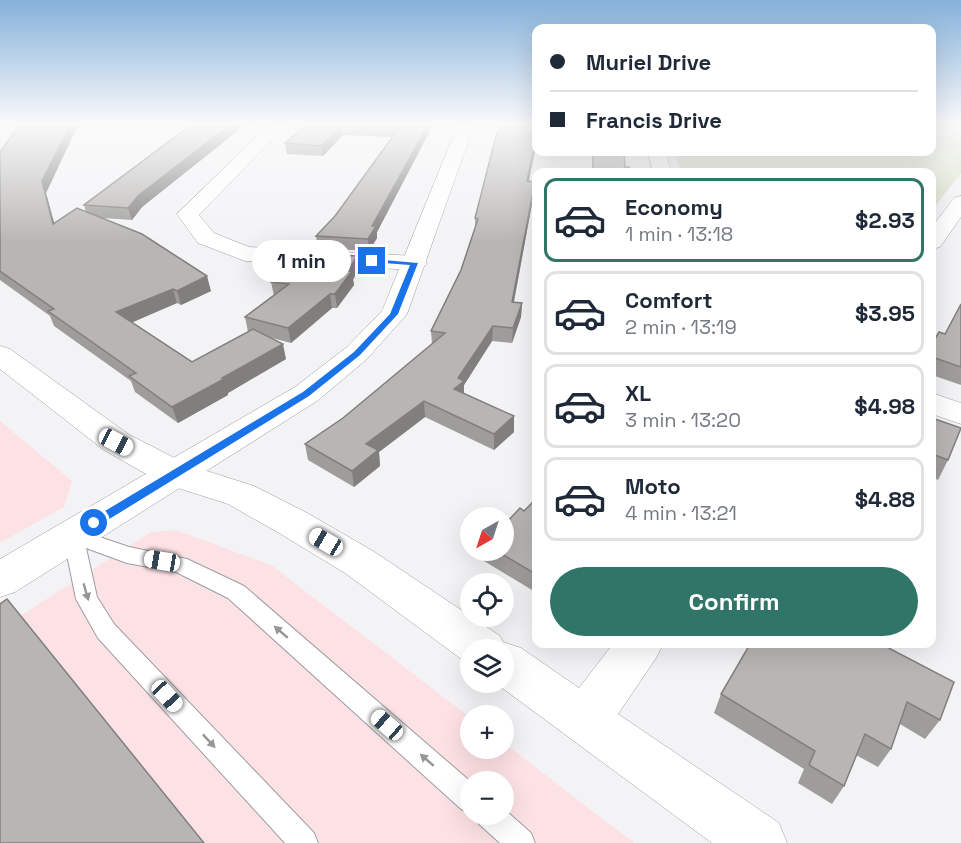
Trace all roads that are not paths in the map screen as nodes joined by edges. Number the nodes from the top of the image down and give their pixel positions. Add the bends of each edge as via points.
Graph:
1 (238, 164) edge
2 (451, 164) edge
3 (961, 202) edge
4 (936, 236) edge
5 (415, 263) junction
6 (0, 355) edge
7 (936, 405) edge
8 (961, 414) edge
9 (175, 474) junction
10 (73, 536) junction
11 (0, 580) edge
12 (468, 639) edge
13 (637, 648) edge
14 (514, 670) edge
15 (584, 720) junction
16 (460, 789) edge
17 (501, 825) edge
18 (304, 843) edge
19 (521, 843) edge
20 (759, 843) edge

1 - 5 street via 188,214 206,238 245,254
2 - 5 street
3 - 4 street
5 - 9 street via 394,314 357,353 306,394
6 - 9 street via 116,442
7 - 8 street
9 - 10 street
9 - 12 street via 241,495 293,523 359,562
10 - 11 street
16 -> 10 lane via 236,592 180,565 128,555
10 -> 18 lane via 87,599 106,631
13 - 15 street
14 - 15 street
15 - 20 street
17 - 19 lane

